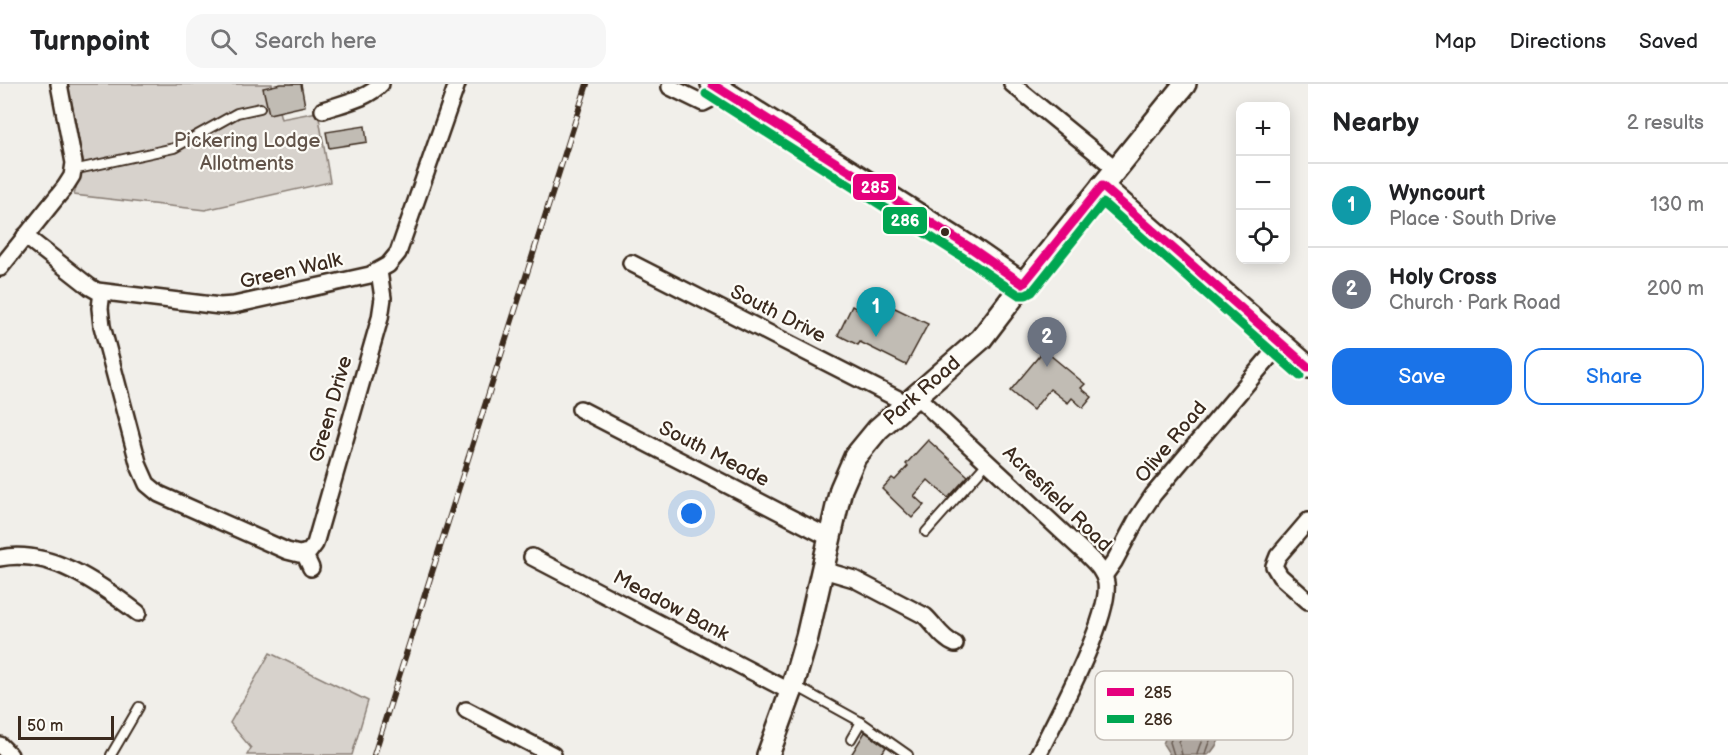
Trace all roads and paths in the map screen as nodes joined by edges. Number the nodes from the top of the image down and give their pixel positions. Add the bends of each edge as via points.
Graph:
1 (59, 84) edge
2 (381, 84) edge
3 (457, 84) edge
4 (1011, 84) edge
5 (1185, 84) edge
6 (715, 85) edge
7 (670, 87) dead end
8 (260, 108) dead end
9 (323, 110) dead end
10 (1116, 169) junction
11 (73, 170) junction
12 (1102, 186) junction
13 (25, 236) junction
14 (631, 263) dead end
15 (0, 268) edge
16 (379, 272) junction
17 (1023, 284) junction
18 (102, 292) junction
19 (1281, 343) junction
20 (1308, 367) edge
21 (911, 399) junction
22 (579, 409) dead end
23 (988, 462) junction
24 (1308, 521) edge
25 (926, 532) dead end
26 (830, 538) junction
27 (304, 553) junction
28 (532, 557) dead end
29 (0, 558) edge
30 (311, 568) dead end
31 (823, 570) junction
32 (1104, 576) junction
33 (1308, 601) edge
34 (138, 613) dead end
35 (949, 646) dead end
36 (792, 688) junction
37 (139, 707) dead end
38 (466, 710) dead end
39 (861, 722) junction
40 (852, 739) dead end
41 (0, 745) edge
42 (10, 755) edge
43 (111, 755) edge
44 (553, 755) edge
45 (768, 755) edge
46 (908, 755) edge
47 (1038, 755) edge

1 - 11 street
2 - 9 street via 365,96
3 - 16 street via 398,253
4 - 10 street
5 - 10 main road, Park Road
6 - 7 street via 709,100 703,103
6 - 17 main road
8 - 11 lane via 237,113 174,148
10 - 12 main road, Park Road
11 - 13 street via 65,187
12 - 17 main road, Park Road
12 - 19 main road
13 - 15 street
13 - 18 street, Green Walk via 90,287
14 - 21 street, South Drive
16 - 18 street, Green Walk via 225,306
16 - 27 street, Green Drive via 383,298 380,318 315,544
17 - 21 main road, Park Road via 981,339
18 - 27 street via 102,326 142,488 287,551
19 - 20 main road
19 - 32 street, Olive Road via 1153,495
21 - 23 street, Acresfield Road
21 - 26 main road, Park Road via 855,457 841,489
22 - 26 street, South Meade
23 - 25 lane
23 - 32 street, Acresfield Road via 1095,562
24 - 33 street via 1274,566
26 - 31 main road, Park Road
27 - 30 street
28 - 36 street, Meadow Bank
29 - 34 street via 22,557 64,568 104,587
31 - 35 street via 866,585 925,616
31 - 36 main road, Park Road
32 - 47 street, Acresfield Road via 1106,597 1096,628
36 - 39 lane
36 - 45 main road, Park Road
37 - 43 lane
38 - 44 street
39 - 40 lane
39 - 46 lane
41 - 42 street

